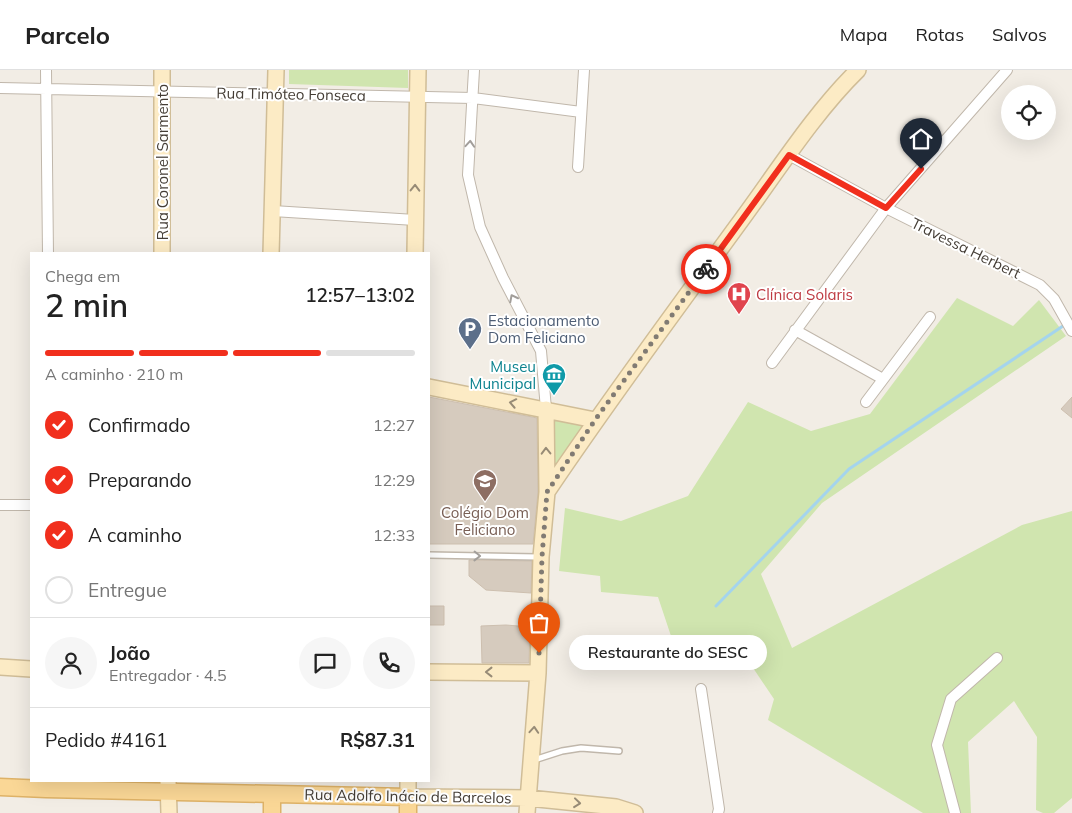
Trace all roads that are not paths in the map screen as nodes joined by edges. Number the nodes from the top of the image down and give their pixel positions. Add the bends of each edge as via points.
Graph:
1 (46, 70) edge
2 (162, 70) edge
3 (276, 70) edge
4 (418, 70) edge
5 (474, 70) edge
6 (584, 70) edge
7 (1007, 70) edge
8 (854, 73) edge
9 (0, 88) edge
10 (46, 90) junction
11 (163, 92) junction
12 (276, 94) junction
13 (418, 97) junction
14 (473, 98) junction
15 (581, 112) junction
16 (789, 155) junction
17 (578, 167) dead end
18 (886, 208) junction
19 (272, 212) junction
20 (415, 220) junction
21 (48, 252) edge
22 (162, 252) edge
23 (271, 252) edge
24 (415, 252) edge
25 (930, 317) dead end
26 (796, 330) junction
27 (1072, 331) edge
28 (772, 364) dead end
29 (883, 379) junction
30 (430, 386) edge
31 (866, 402) dead end
32 (546, 410) junction
33 (595, 420) junction
34 (547, 492) junction
35 (0, 505) edge
36 (30, 505) edge
37 (430, 555) edge
38 (542, 557) junction
39 (997, 658) dead end
40 (0, 667) edge
41 (30, 668) edge
42 (430, 672) edge
43 (538, 672) junction
44 (701, 689) dead end
45 (620, 751) dead end
46 (531, 761) junction
47 (168, 786) edge
48 (0, 787) edge
49 (272, 788) edge
50 (408, 797) edge
51 (528, 806) edge
52 (169, 813) edge
53 (272, 813) edge
54 (636, 813) edge
55 (718, 813) edge
56 (955, 813) edge

1 - 10 street
2 - 11 main road, Rua Coronel Sarmento
3 - 12 main road
4 - 13 main road
5 - 14 street
6 - 15 street
7 - 18 street
8 - 16 main road
9 - 10 street, Rua Timóteo Fonseca
10 - 11 street, Rua Timóteo Fonseca
10 - 21 street
11 - 12 street, Rua Timóteo Fonseca
11 - 22 main road, Rua Coronel Sarmento
12 - 13 street, Rua Timóteo Fonseca
12 - 19 main road
13 - 14 street, Rua Timóteo Fonseca
20 -> 13 main road
14 - 15 street, Rua Timóteo Fonseca
32 -> 14 street via 540,351 503,278 480,227 476,210 468,175
15 - 17 street
16 - 18 street, Travessa Herbert
16 - 33 main road
18 - 26 street
18 - 27 street, Travessa Herbert via 1040,285 1054,299
19 - 20 street
19 - 23 main road
20 - 24 main road
25 - 29 street
26 - 28 street
26 - 29 street
29 - 31 street
32 -> 30 main road
32 - 33 main road
34 -> 32 main road
33 - 34 main road
34 - 38 main road
35 - 36 street
37 -> 38 lane
38 - 43 main road
39 - 56 street via 951,699 937,745
40 - 41 main road
43 -> 42 main road
46 -> 43 main road
44 - 55 street
45 - 46 lane via 581,748
46 - 51 main road
47 - 48 main road, Rua Adolfo Inácio de Barcelos
47 - 49 main road, Rua Adolfo Inácio de Barcelos
47 - 52 main road
49 - 50 main road, Rua Adolfo Inácio de Barcelos
49 - 53 main road
50 - 51 main road, Rua Adolfo Inácio de Barcelos
51 -> 54 main road, Rua Adolfo Inácio de Barcelos via 616,807

